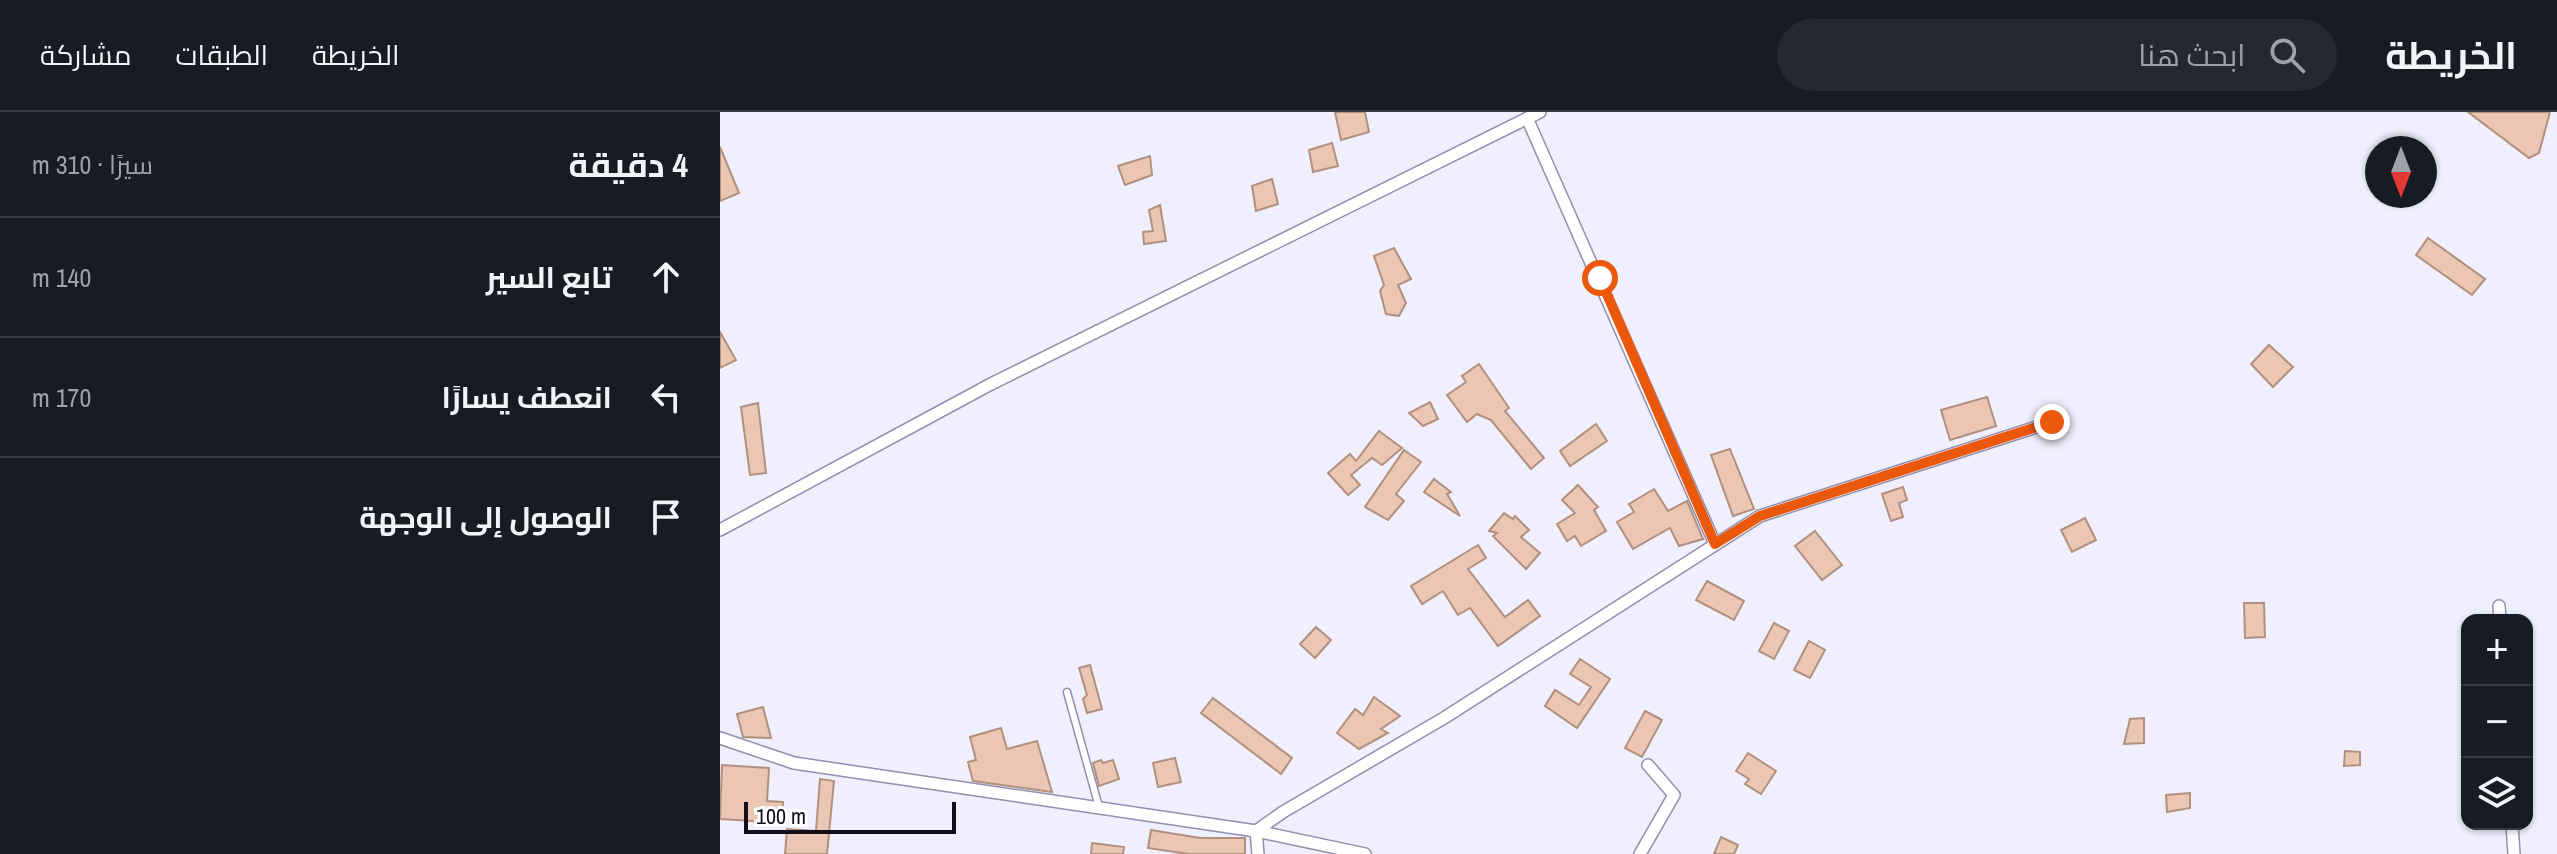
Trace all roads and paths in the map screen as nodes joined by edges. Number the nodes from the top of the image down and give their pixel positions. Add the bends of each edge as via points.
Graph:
1 (1540, 112) edge
2 (1527, 118) junction
3 (2052, 422) dead end
4 (720, 530) edge
5 (1715, 544) junction
6 (2499, 606) dead end
7 (2500, 614) edge
8 (1067, 692) dead end
9 (720, 738) edge
10 (1648, 765) dead end
11 (1099, 807) junction
12 (2512, 830) edge
13 (1256, 831) junction
14 (1258, 854) edge
15 (1365, 854) edge
16 (1640, 854) edge
17 (2514, 854) edge

1 - 2 street
2 - 4 street via 991,384
2 - 5 street
3 - 5 street via 1760,516
5 - 13 street
6 - 7 street
8 - 11 lane
9 - 11 street via 794,763
10 - 16 street via 1674,795
11 - 13 street
12 - 17 street
13 - 14 street
13 - 15 street

